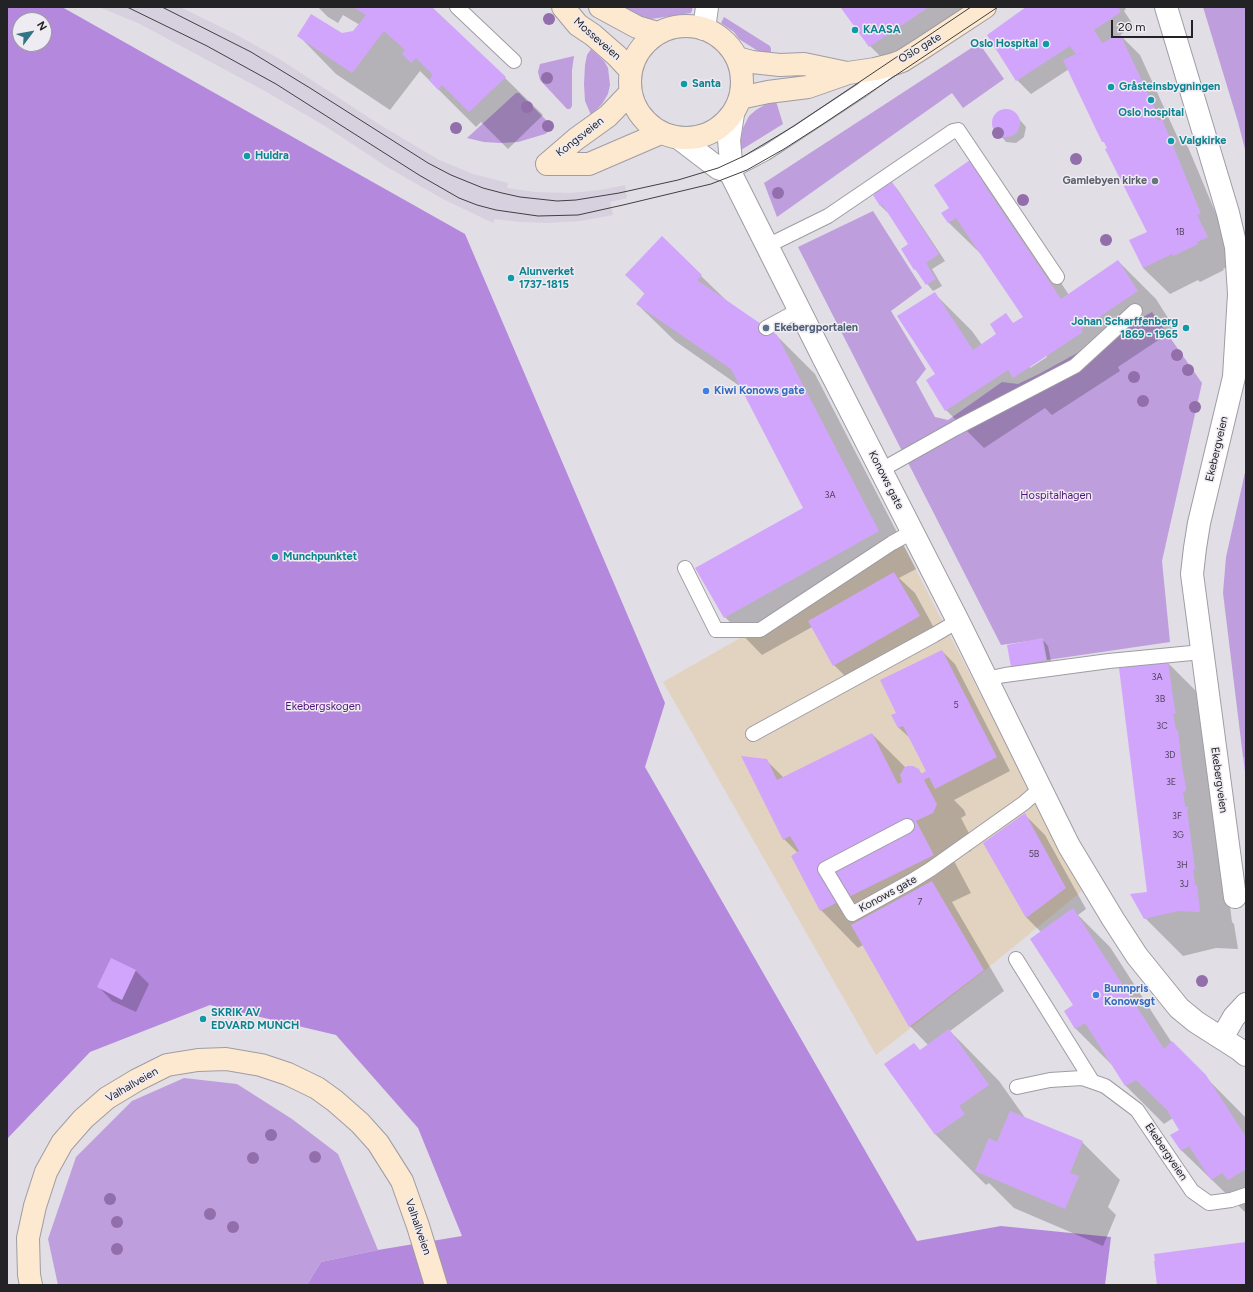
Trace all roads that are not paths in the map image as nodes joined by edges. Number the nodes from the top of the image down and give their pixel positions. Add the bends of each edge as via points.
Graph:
1 (457, 7) edge
2 (563, 7) edge
3 (600, 7) edge
4 (707, 7) edge
5 (984, 7) edge
6 (1166, 7) edge
7 (704, 29) junction
8 (658, 33) junction
9 (737, 58) junction
10 (514, 61) dead end
11 (902, 61) junction
12 (631, 71) junction
13 (848, 73) junction
14 (630, 93) junction
15 (736, 106) junction
16 (671, 136) junction
17 (730, 172) junction
18 (768, 246) junction
19 (1057, 277) dead end
20 (799, 310) junction
21 (1135, 311) dead end
22 (766, 328) dead end
23 (881, 470) junction
24 (912, 532) junction
25 (685, 568) dead end
26 (958, 621) junction
27 (1202, 652) junction
28 (986, 679) junction
29 (753, 734) dead end
30 (1041, 788) junction
31 (907, 826) dead end
32 (1235, 897) dead end
33 (1016, 959) dead end
34 (1246, 1004) edge
35 (1222, 1038) junction
36 (1246, 1055) edge
37 (1092, 1080) junction
38 (1017, 1087) dead end
39 (1246, 1195) edge
40 (32, 1285) edge
41 (436, 1285) edge

1 - 10 lane
2 - 12 street, Mosseveien via 578,25 608,48
3 - 8 street via 637,27
4 - 7 street
5 - 11 street, Oslo gate
6 - 27 street, Ekebergveien via 1236,247 1238,294 1234,377 1199,523 1192,574
7 - 8 street via 676,27
7 - 9 street via 720,37
8 - 12 street via 640,49
9 - 13 street, Oslo gate via 780,65 804,64
9 - 15 street via 742,82
11 - 13 street, Oslo gate
11 - 17 lane via 766,153
12 - 14 street
13 - 15 street, Oslo gate via 808,87 768,92
14 - 16 street via 645,121
14 - 16 street, Kongsveien via 608,116 547,164 589,164
15 - 16 street via 725,123 715,131 698,137
15 - 17 street, Konows gate via 729,140
16 - 17 street via 718,168
17 - 18 street, Konows gate
18 - 19 lane via 828,216 958,130
18 - 20 street, Konows gate
20 - 22 lane
20 - 23 street, Konows gate
21 - 23 lane via 1075,366
23 - 24 street, Konows gate
24 - 25 lane via 892,542 760,630 716,630
24 - 26 street, Konows gate
26 - 28 street, Konows gate
26 - 29 lane
27 - 28 lane via 1005,674
27 - 32 street, Ekebergveien
28 - 30 street, Konows gate
30 - 31 lane, Konows gate via 931,870 852,914 825,869
30 - 35 street, Konows gate via 1069,846 1137,956 1179,1008
33 - 37 lane, Ekebergveien
34 - 35 street via 1234,1017
35 - 36 street, Konows gate
37 - 38 lane, Ekebergveien via 1050,1080
37 - 39 lane, Ekebergveien via 1105,1086 1138,1110 1192,1191 1209,1203
40 - 41 street, Valhallveien via 29,1275 28,1238 35,1206 46,1172 62,1143 82,1119 108,1098 167,1065 226,1059 261,1065 288,1074 329,1096 360,1123 378,1143 402,1181

